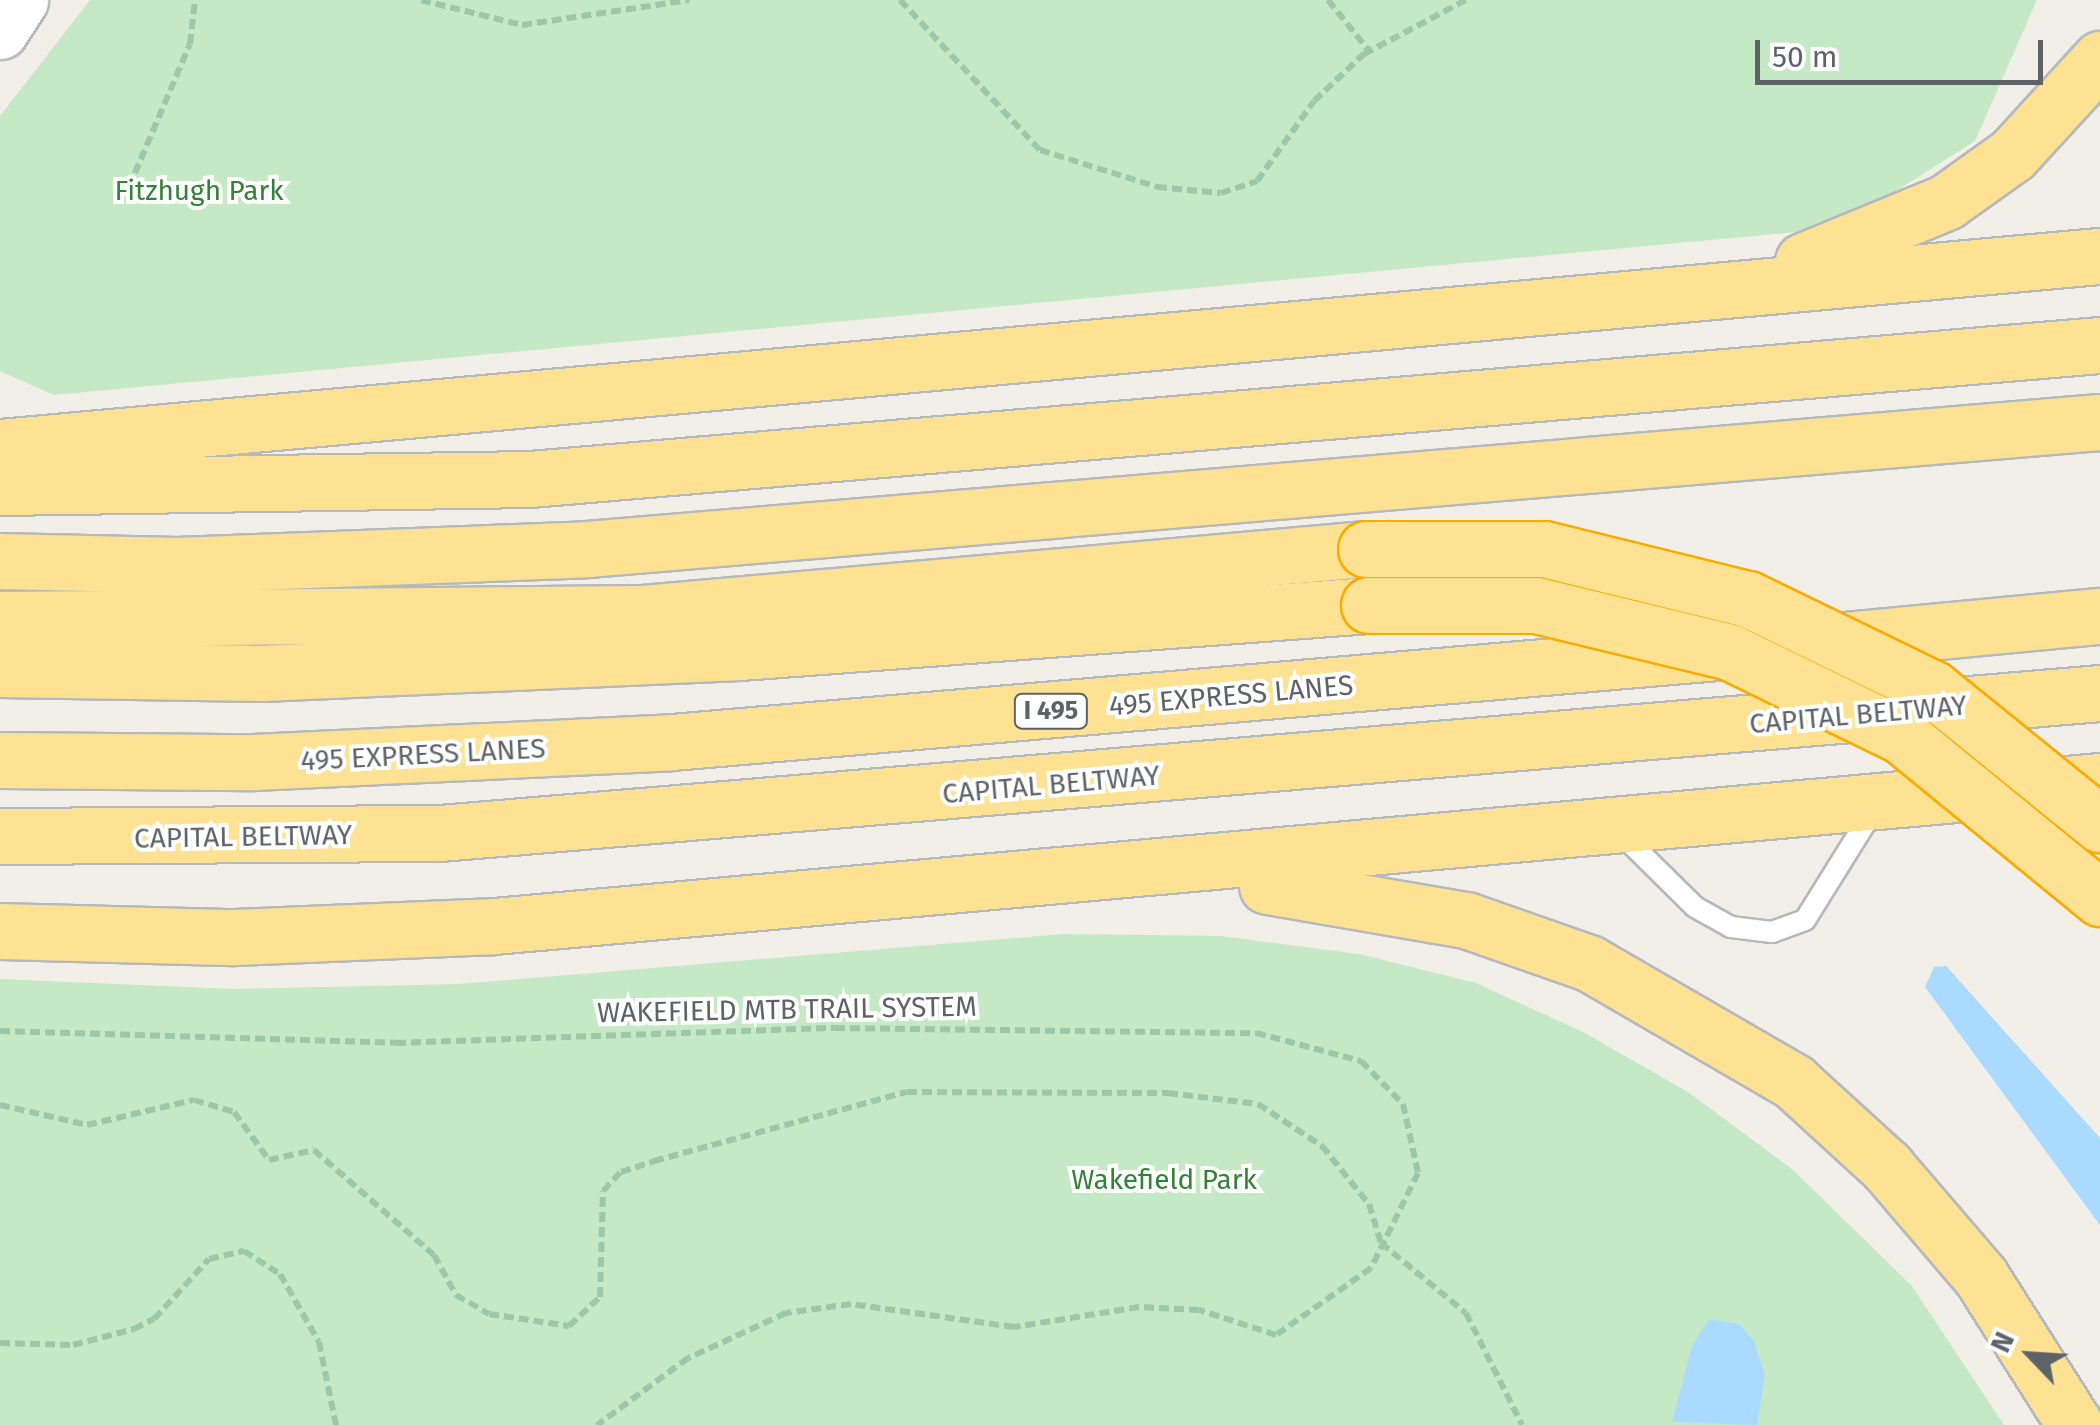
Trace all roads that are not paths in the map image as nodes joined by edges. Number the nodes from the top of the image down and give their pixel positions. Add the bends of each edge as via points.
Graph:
1 (20, 0) edge
2 (0, 30) edge
3 (2100, 59) edge
4 (2100, 256) edge
5 (1638, 296) junction
6 (2100, 346) edge
7 (2100, 422) edge
8 (0, 447) edge
9 (0, 487) edge
10 (0, 561) edge
11 (2100, 616) edge
12 (0, 619) edge
13 (0, 669) edge
14 (2100, 693) edge
15 (0, 760) edge
16 (2100, 781) edge
17 (1880, 800) junction
18 (2100, 824) edge
19 (1614, 826) junction
20 (0, 836) edge
21 (984, 886) junction
22 (2100, 898) edge
23 (0, 931) edge
24 (2075, 1425) edge

1 - 2 street
3 - 5 highway via 2013,154 1931,209 1838,252
4 - 5 highway
5 - 8 highway
6 - 9 highway via 530,479
7 - 10 highway via 587,549 216,564
11 - 15 highway, 495 EXPRESS LANES / I 495 via 672,742 254,762
12 - 18 highway, bridge via 490,620 1366,549 1544,549 1748,599 1933,690
13 - 22 highway, bridge via 262,673 740,652 1369,605 1536,605 1730,652 1902,736
14 - 20 highway, CAPITAL BELTWAY via 440,833
16 - 17 highway
17 - 19 highway
17 - 19 lane via 1805,920 1772,932 1731,926 1695,907
19 - 21 highway
21 - 23 highway via 474,927 235,937
21 - 24 highway via 1218,881 1348,893 1466,920 1589,963 1794,1082 1886,1166 1982,1277

